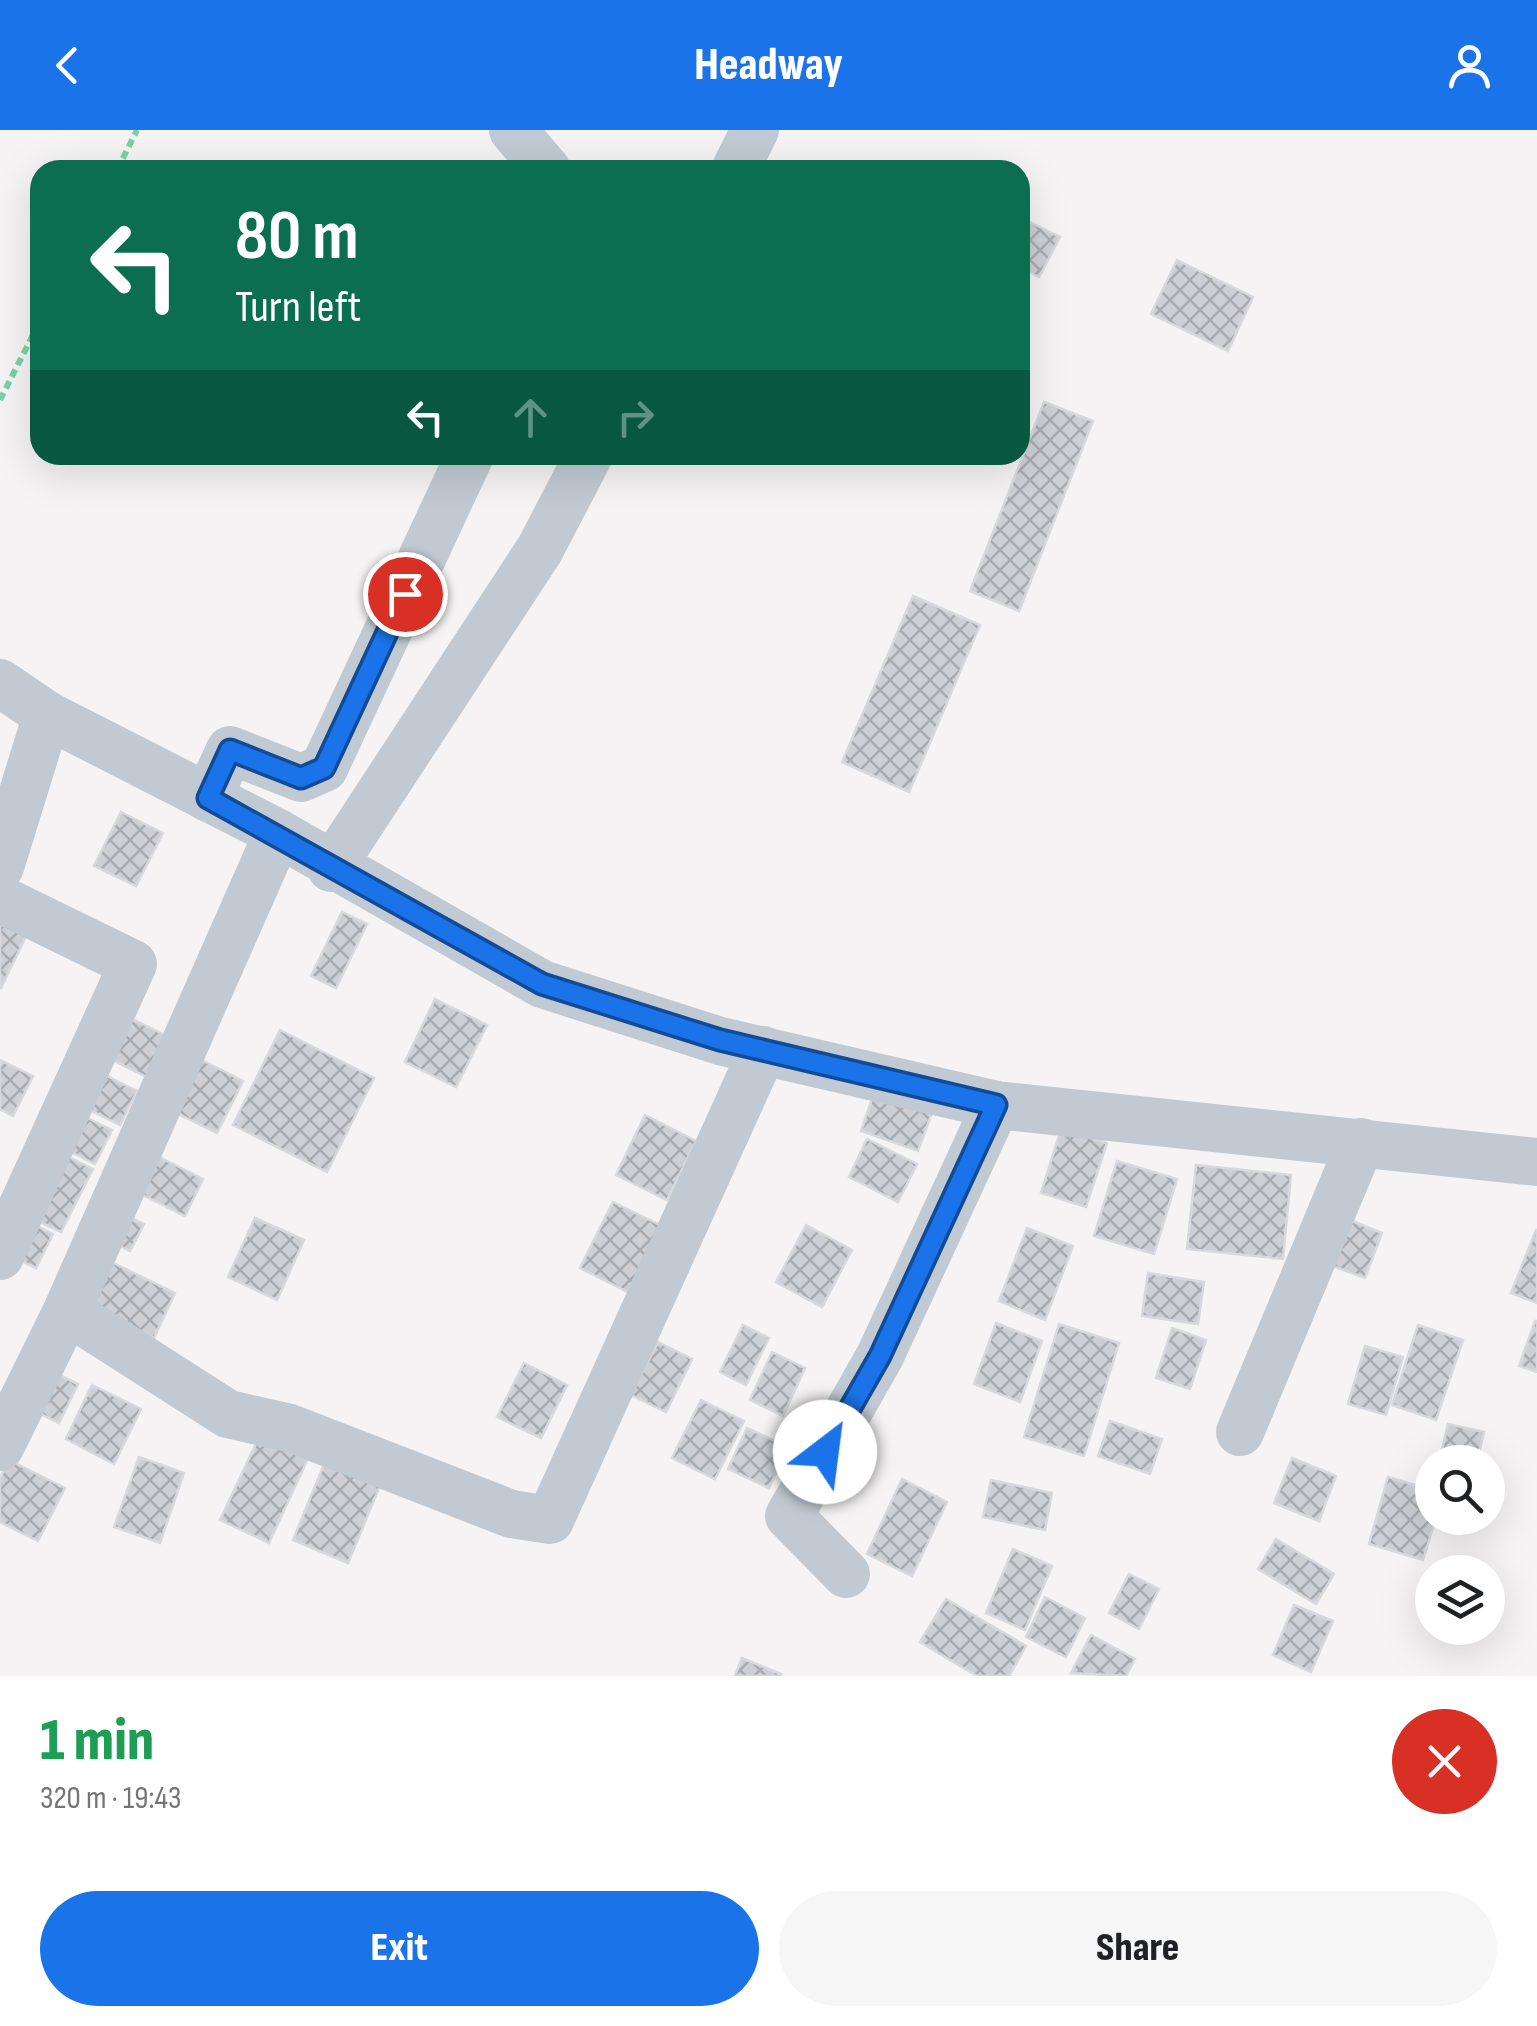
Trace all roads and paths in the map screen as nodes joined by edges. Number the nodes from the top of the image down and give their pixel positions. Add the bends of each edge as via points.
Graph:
1 (137, 130) edge
2 (513, 130) edge
3 (755, 130) edge
4 (122, 160) edge
5 (539, 160) edge
6 (740, 160) edge
7 (30, 341) edge
8 (0, 400) edge
9 (465, 465) edge
10 (583, 465) edge
11 (0, 683) edge
12 (47, 715) junction
13 (208, 798) junction
14 (278, 834) junction
15 (0, 868) edge
16 (331, 868) junction
17 (0, 899) edge
18 (763, 1050) junction
19 (996, 1105) junction
20 (1361, 1142) junction
21 (1537, 1162) edge
22 (0, 1256) edge
23 (68, 1312) junction
24 (1240, 1432) dead end
25 (0, 1447) edge
26 (846, 1574) dead end

1 - 4 path
2 - 5 street
3 - 6 street
7 - 8 path
9 - 13 street via 324,768 301,778 230,750
10 - 16 street via 540,549
11 - 12 street
12 - 13 street
12 - 15 street
13 - 14 street
14 - 16 street
14 - 23 street
16 - 18 street via 542,984
17 - 22 street via 133,964
18 - 19 street
18 - 23 street via 550,1520 511,1514 290,1428 228,1414
19 - 20 street
19 - 26 street via 880,1356 789,1516
20 - 21 street
20 - 24 street
23 - 25 street

